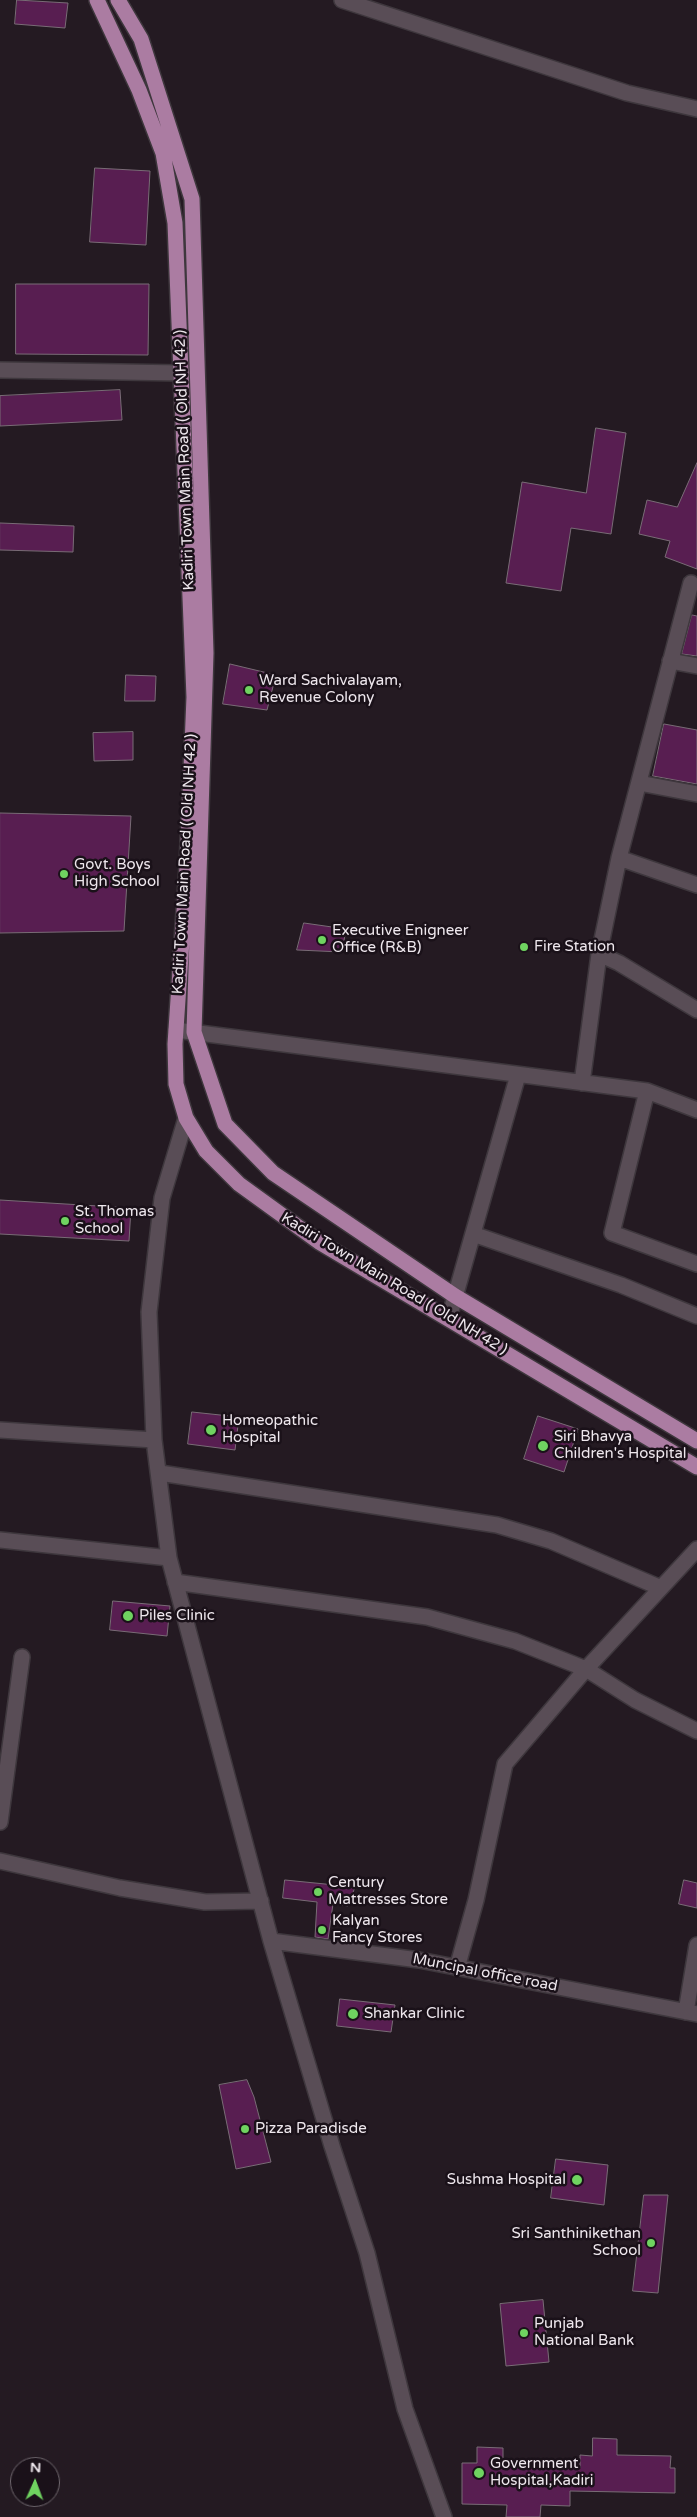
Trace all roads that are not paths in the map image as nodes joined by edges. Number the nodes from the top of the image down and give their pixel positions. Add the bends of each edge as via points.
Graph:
1 (97, 0) edge
2 (118, 0) edge
3 (342, 0) edge
4 (697, 109) edge
5 (0, 370) edge
6 (182, 373) junction
7 (691, 583) dead end
8 (670, 661) junction
9 (697, 666) edge
10 (639, 783) junction
11 (697, 794) edge
12 (619, 858) junction
13 (697, 885) edge
14 (598, 954) junction
15 (697, 1010) edge
16 (176, 1030) junction
17 (194, 1032) junction
18 (518, 1075) junction
19 (582, 1083) junction
20 (647, 1091) junction
21 (697, 1110) edge
22 (186, 1118) junction
23 (473, 1234) junction
24 (697, 1264) edge
25 (455, 1296) junction
26 (697, 1316) edge
27 (449, 1318) junction
28 (0, 1430) edge
29 (154, 1440) junction
30 (697, 1440) edge
31 (697, 1467) edge
32 (160, 1473) junction
33 (0, 1540) edge
34 (697, 1549) edge
35 (169, 1558) junction
36 (175, 1582) junction
37 (661, 1588) junction
38 (22, 1657) dead end
39 (586, 1669) junction
40 (697, 1731) edge
41 (0, 1822) edge
42 (0, 1861) edge
43 (261, 1901) junction
44 (271, 1941) junction
45 (697, 1946) edge
46 (457, 1968) junction
47 (691, 2013) edge
48 (444, 2517) edge

1 - 6 main road, Kadiri Town Main Road ( Old NH 42 ) via 139,90 163,153 175,223
2 - 17 main road, Kadiri Town Main Road ( Old NH 42 ) via 141,39 192,199 206,653
3 - 4 street via 626,93
5 - 6 street
6 - 16 main road, Kadiri Town Main Road ( Old NH 42 ) via 194,697
7 - 8 street
8 - 9 street
8 - 10 street
10 - 11 street
10 - 12 street
12 - 13 street
12 - 14 street
14 - 15 street via 619,963
14 - 19 street
16 - 17 street
16 - 22 main road, Kadiri Town Main Road ( Old NH 42 ) via 176,1084
17 - 18 street
17 - 25 main road, Kadiri Town Main Road ( Old NH 42 ) via 225,1124 273,1173
18 - 19 street
18 - 23 street
19 - 20 street
20 - 21 street
20 - 24 street via 612,1233
22 - 27 main road, Kadiri Town Main Road ( Old NH 42 ) via 206,1151 246,1190 319,1242
22 - 29 street via 162,1198 149,1312
23 - 25 street
23 - 26 street via 621,1285
25 - 27 street
25 - 30 main road, Kadiri Town Main Road ( Old NH 42 )
27 - 31 main road, Kadiri Town Main Road ( Old NH 42 )
28 - 29 street
29 - 32 street
32 - 35 street
32 - 37 street via 497,1525 551,1541
33 - 35 street
34 - 37 street
35 - 36 street
36 - 39 street via 427,1617 515,1641
36 - 43 street
37 - 39 street
38 - 41 street
39 - 40 street via 635,1700
39 - 46 street via 505,1764 476,1900
42 - 43 street via 120,1888 205,1902
43 - 44 street
44 - 46 street, Muncipal office road
44 - 48 street via 367,2253 405,2409
45 - 47 street
46 - 47 street, Muncipal office road

